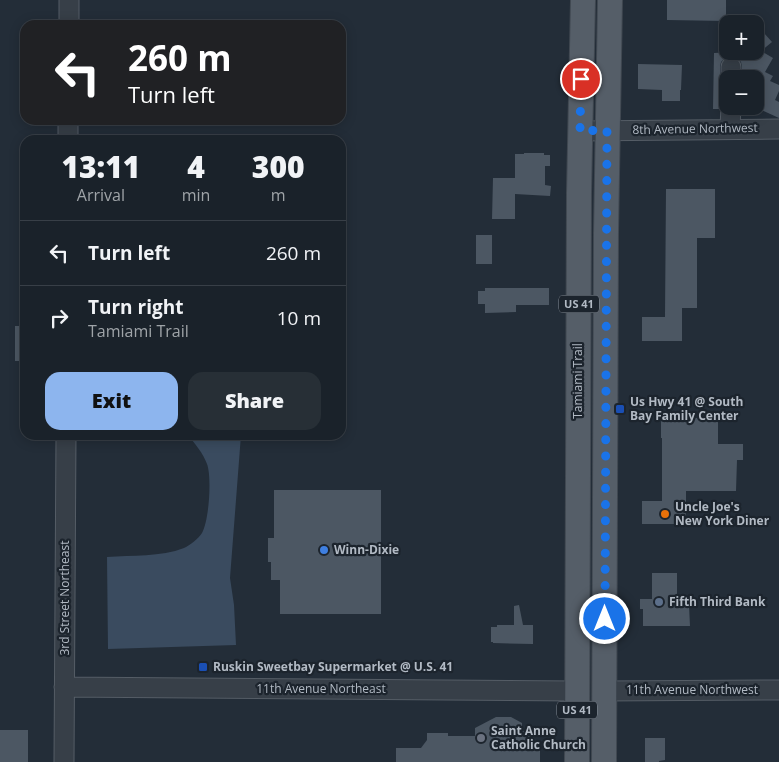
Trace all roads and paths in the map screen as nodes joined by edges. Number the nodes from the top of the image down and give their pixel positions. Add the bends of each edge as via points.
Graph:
1 (69, 0) edge
2 (583, 0) edge
3 (610, 0) edge
4 (69, 20) edge
5 (731, 115) edge
6 (730, 128) junction
7 (779, 129) edge
8 (607, 130) junction
9 (580, 131) junction
10 (66, 440) edge
11 (577, 658) junction
12 (64, 687) junction
13 (779, 690) edge
14 (577, 691) junction
15 (604, 691) junction
16 (604, 761) edge
17 (64, 762) edge
18 (577, 762) edge

1 - 4 street
2 - 9 main road, Tamiami Trail / US 41
3 - 8 main road, US 41
5 - 6 street
6 - 7 street, 8th Avenue Northwest
6 - 8 street, 8th Avenue Northwest
8 - 9 street, 8th Avenue Northwest
8 - 15 main road, US 41
9 - 11 main road, Tamiami Trail / US 41
10 - 12 street, 3rd Street Northeast
11 - 14 main road, Tamiami Trail / US 41
11 - 15 main road via 588,669 592,683
12 - 14 street, 11th Avenue Northeast
12 - 17 street, 3rd Street Northeast
13 - 15 street, 11th Avenue Northwest
14 - 16 main road via 583,694 591,709 592,743
14 - 18 main road, Tamiami Trail / US 41
15 - 16 main road, US 41

